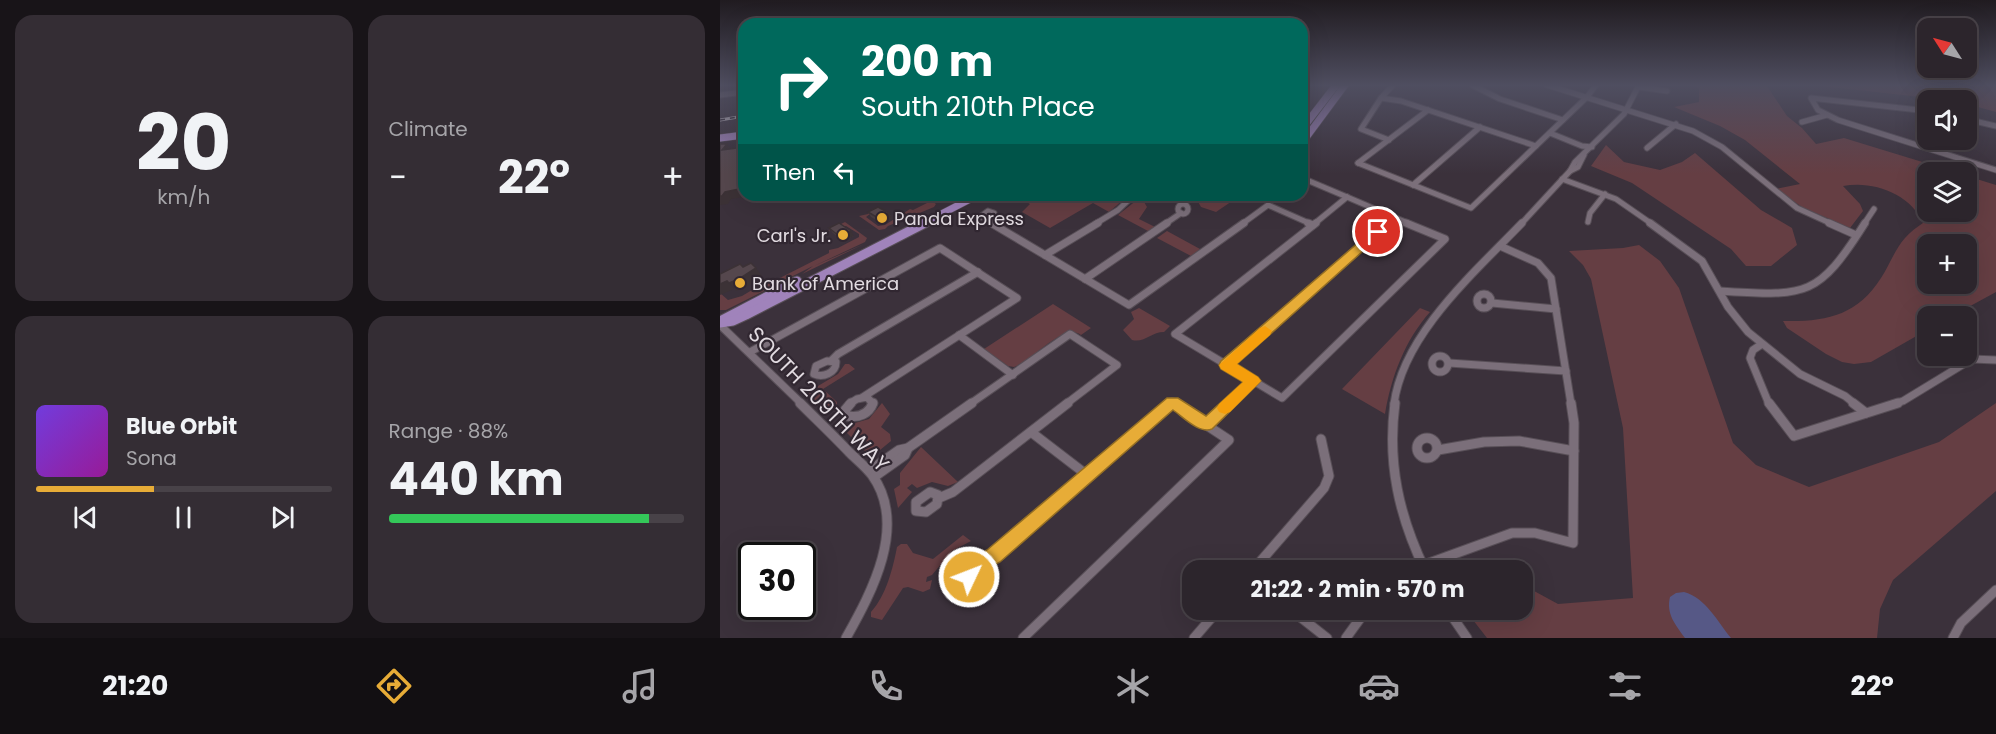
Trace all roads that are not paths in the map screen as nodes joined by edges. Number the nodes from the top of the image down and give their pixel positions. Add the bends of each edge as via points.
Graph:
1 (1323, 115) edge
2 (1370, 115) edge
3 (1422, 115) edge
4 (1442, 115) edge
5 (1546, 115) edge
6 (1568, 115) edge
7 (1622, 115) edge
8 (1646, 115) edge
9 (1827, 115) joint
10 (1563, 120) junction
11 (1802, 122) dead end
12 (1977, 122) edge
13 (1676, 124) junction
14 (1996, 126) edge
15 (1480, 128) junction
16 (738, 131) edge
17 (720, 133) edge
18 (1550, 133) junction
19 (1308, 135) edge
20 (738, 136) edge
21 (720, 138) edge
22 (1389, 140) junction
23 (1536, 146) junction
24 (1592, 147) junction
25 (1647, 148) dead end
26 (1996, 170) edge
27 (1562, 179) junction
28 (1308, 180) edge
29 (1413, 185) junction
30 (1605, 194) junction
31 (1348, 197) junction
32 (954, 201) edge
33 (966, 201) edge
34 (1128, 201) edge
35 (1874, 208) dead end
36 (1182, 213) dead end
37 (1394, 217) junction
38 (988, 218) dead end
39 (1588, 222) dead end
40 (1313, 225) junction
41 (1856, 235) junction
42 (880, 239) junction
43 (1500, 246) junction
44 (873, 249) junction
45 (1045, 255) junction
46 (978, 272) junction
47 (1085, 279) junction
48 (1720, 291) junction
49 (1492, 303) dead end
50 (1129, 305) joint
51 (1556, 309) junction
52 (720, 323) edge
53 (959, 335) junction
54 (1762, 344) junction
55 (750, 352) junction
56 (1996, 360) edge
57 (831, 361) dead end
58 (1449, 363) dead end
59 (1226, 365) junction
60 (1566, 371) junction
61 (1013, 375) junction
62 (1253, 381) junction
63 (863, 397) dead end
64 (1866, 413) junction
65 (1207, 425) junction
66 (1031, 432) junction
67 (1321, 439) dead end
68 (1438, 450) dead end
69 (1574, 451) junction
70 (871, 474) junction
71 (1087, 475) junction
72 (939, 498) dead end
73 (1262, 560) edge
74 (1420, 560) edge
75 (1443, 560) edge
76 (978, 564) dead end
77 (1996, 590) edge
78 (1210, 620) edge
79 (1304, 620) edge
80 (1359, 620) edge
81 (1455, 620) edge
82 (846, 638) edge
83 (1023, 638) edge
84 (1194, 638) edge
85 (1327, 638) edge
86 (1346, 638) edge
87 (1467, 638) edge
88 (1953, 638) edge

1 - 19 main road
2 - 22 street via 1361,129
3 - 22 street
4 - 15 street
5 - 10 street
6 - 10 street
7 - 24 street
8 - 13 street
9 - 11 street
9 - 26 street
10 - 18 street
12 - 14 street
13 - 25 street
13 - 41 street via 1722,147 1797,208
15 - 23 street
15 - 29 street
16 - 17 main road
18 - 23 street
18 - 24 street
20 - 21 main road
22 - 29 street via 1358,163
23 - 29 street via 1472,208
24 - 27 street via 1578,167
27 - 30 street
27 - 43 street
28 - 31 street
30 - 39 street
30 - 48 street via 1692,252
31 - 37 street
31 - 40 street
32 - 42 main road
33 - 44 main road
34 - 45 street
35 - 41 street
36 - 47 street
37 - 59 street
37 - 62 street via 1445,239 1282,399
38 - 45 street
40 - 50 street via 1268,205
40 - 59 street via 1175,334
41 - 48 street via 1842,257 1809,289 1785,293
42 - 44 main road
42 - 52 main road
43 - 51 street via 1543,267 1551,278
43 - 74 street via 1430,322 1414,346 1399,383 1392,457 1406,527
44 - 52 main road via 739,318
45 - 47 street
46 - 53 street via 1017,298
46 - 55 street via 940,248
46 - 57 street
47 - 50 street
48 - 54 street via 1737,320
49 - 51 street
51 - 60 street
52 - 55 street, SOUTH 209TH WAY
53 - 61 street
53 - 63 street
54 - 64 street via 1800,374 1845,396
54 - 64 street via 1750,358 1771,408 1794,436
55 - 70 street, SOUTH 209TH WAY
56 - 64 street via 1972,359 1903,400
58 - 60 street
59 - 62 street
60 - 69 street
61 - 66 street via 1070,334 1118,365
61 - 70 street via 909,448 905,455
62 - 65 street
65 - 71 street via 1172,402
65 - 83 street via 1229,440
66 - 71 street
66 - 72 street via 953,492
67 - 73 street via 1329,476 1324,488
68 - 69 street via 1519,441
69 - 75 street via 1573,543 1535,533 1512,533
70 - 82 street, SOUTH 209TH WAY via 884,498 887,534 877,579
71 - 76 street via 993,556
77 - 88 street via 1960,623
78 - 84 street
79 - 85 street
80 - 86 street
81 - 87 street

